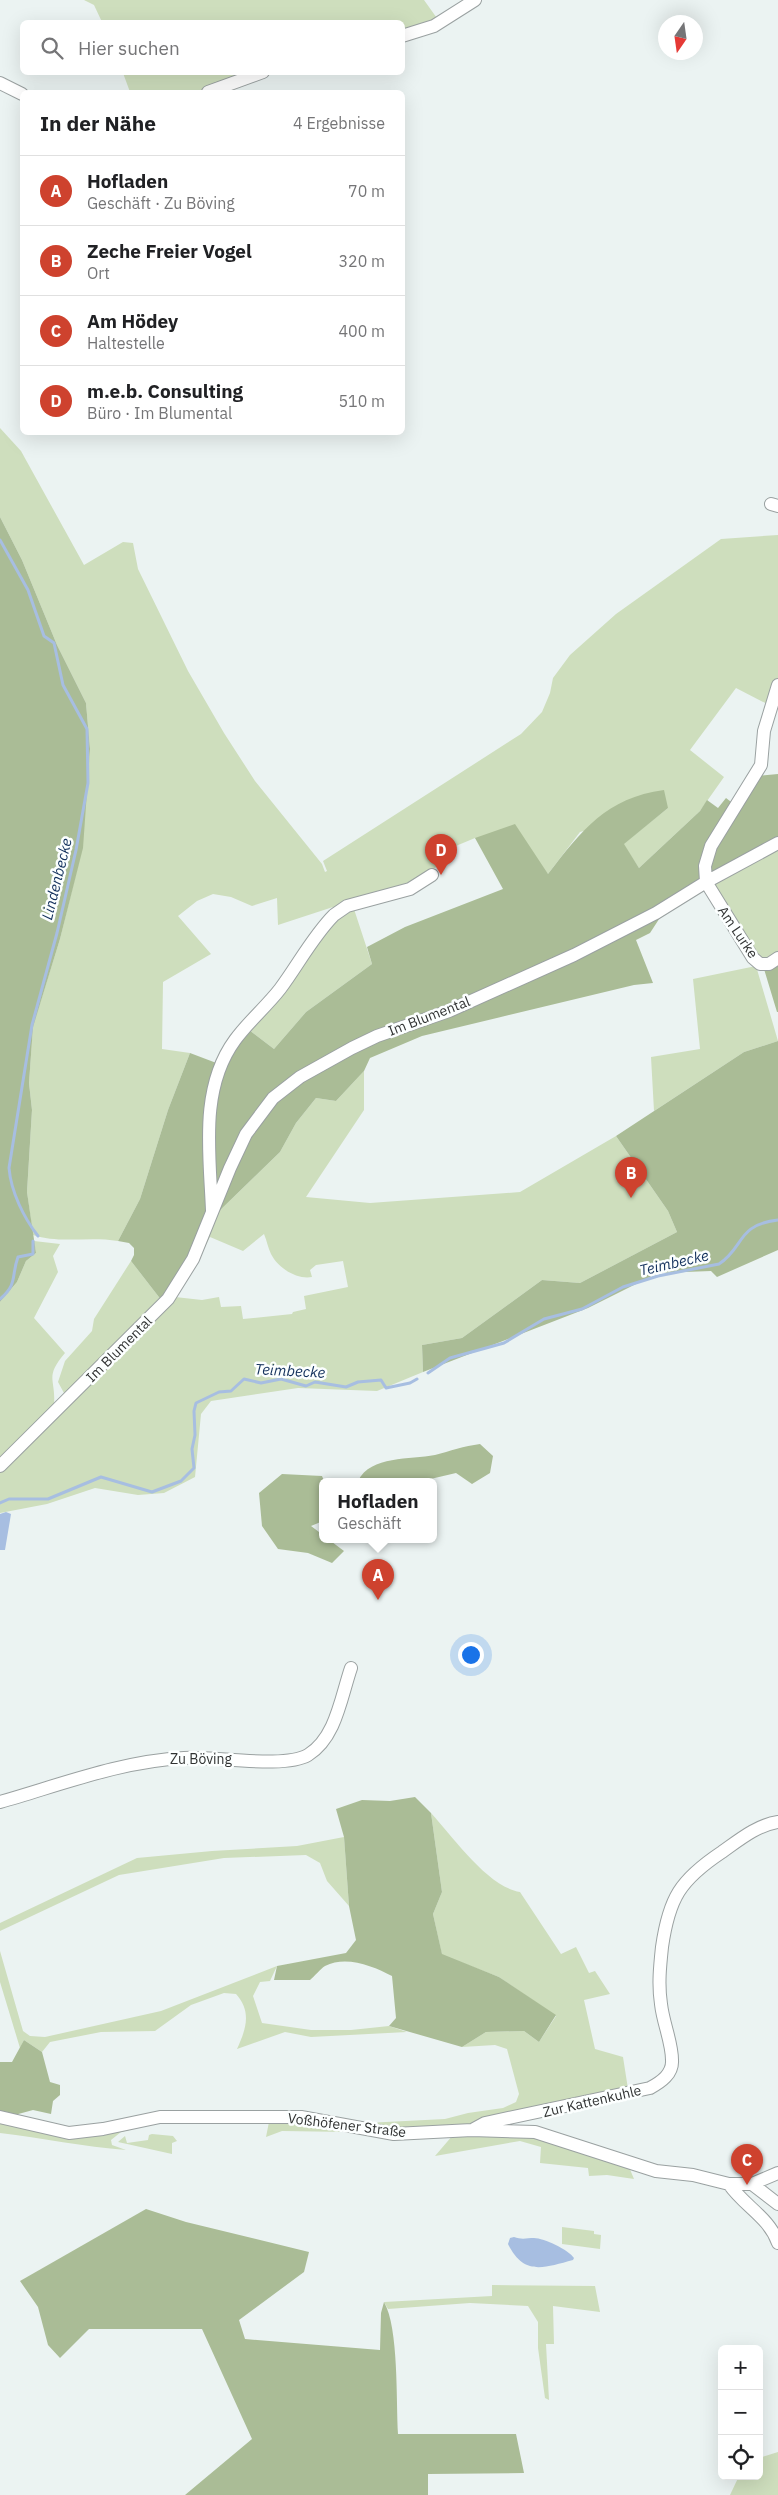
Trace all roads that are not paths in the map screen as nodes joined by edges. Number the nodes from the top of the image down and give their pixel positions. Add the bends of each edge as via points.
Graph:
1 (475, 0) edge
2 (405, 35) edge
3 (255, 75) edge
4 (0, 83) edge
5 (214, 90) edge
6 (20, 93) edge
7 (778, 685) edge
8 (778, 843) edge
9 (432, 875) dead end
10 (706, 882) junction
11 (778, 958) edge
12 (212, 1213) junction
13 (0, 1466) edge
14 (351, 1668) dead end
15 (0, 1802) edge
16 (778, 1822) edge
17 (0, 2118) edge
18 (472, 2130) junction
19 (778, 2173) edge
20 (729, 2184) junction
21 (752, 2184) junction
22 (778, 2204) edge
23 (778, 2243) edge

1 - 2 street via 434,26
3 - 5 street
4 - 6 street
7 - 10 street via 764,730 761,765 711,846 704,866
8 - 10 street, Im Blumental
9 - 12 street, Im Blumental via 410,889 347,906 334,915 264,1010 234,1041 217,1076 212,1095 209,1120
10 - 11 street, Am Lurke via 753,958 760,964 769,964
10 - 12 street, Im Blumental via 656,913 574,955 449,1011 377,1036 300,1077 273,1098 256,1119 230,1168
12 - 13 street, Im Blumental via 193,1259 168,1299
14 - 15 street, Zu Böving via 330,1731 309,1754 298,1759 186,1758 140,1762
16 - 18 street, Zur Kattenkuhle via 754,1830 711,1859 674,1898 666,1922 660,1976 661,2006 672,2061 666,2077 650,2088 485,2123
17 - 18 street, Voßhöfener Straße via 69,2133 160,2117 301,2117 394,2134
18 - 20 street, Voßhöfener Straße via 535,2132 656,2171 693,2175
19 - 21 street, Voßhöfener Straße
20 - 21 street, Voßhöfener Straße
20 - 23 street via 738,2197 770,2226
21 - 22 street

